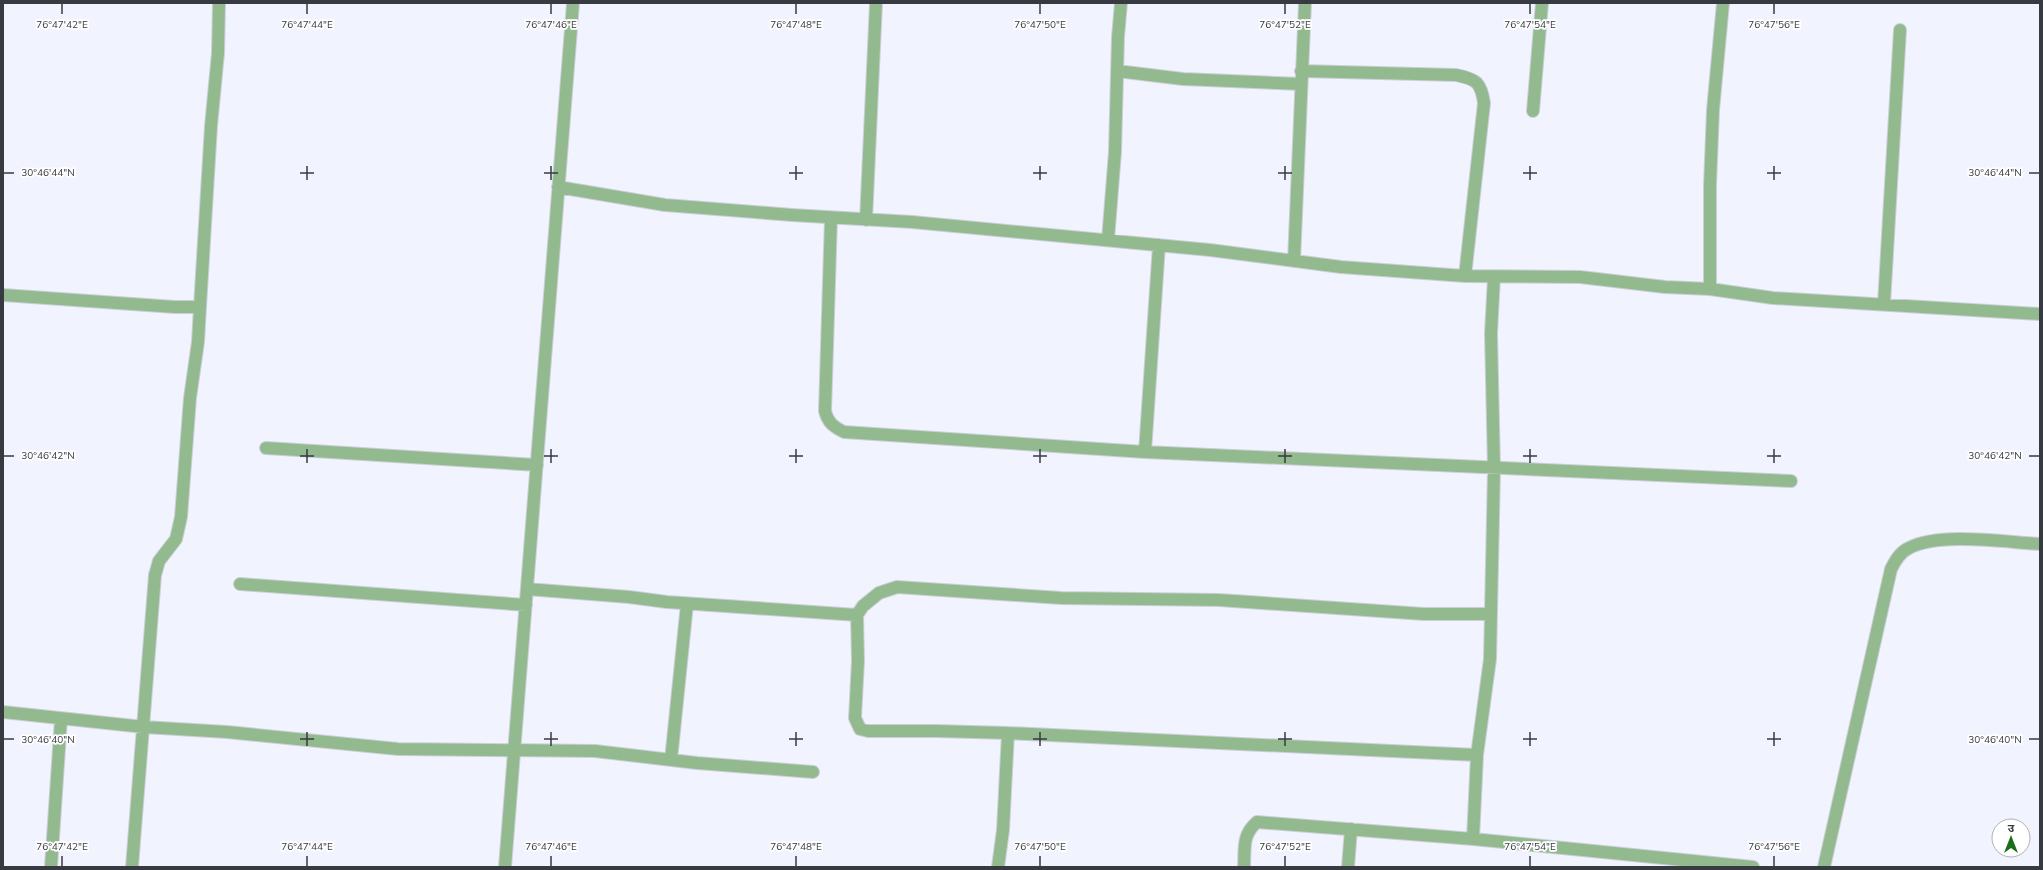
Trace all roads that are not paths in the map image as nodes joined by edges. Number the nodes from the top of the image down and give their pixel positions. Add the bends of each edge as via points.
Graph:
1 (219, 3) edge
2 (573, 3) edge
3 (876, 3) edge
4 (1121, 3) edge
5 (1305, 3) edge
6 (1542, 3) edge
7 (1723, 3) edge
8 (1900, 30) dead end
9 (1117, 71) junction
10 (1301, 71) junction
11 (1301, 84) junction
12 (1533, 111) dead end
13 (558, 187) junction
14 (831, 218) junction
15 (866, 220) junction
16 (1108, 240) junction
17 (1159, 245) junction
18 (1294, 261) junction
19 (1465, 276) junction
20 (1494, 277) junction
21 (1710, 289) junction
22 (3, 295) edge
23 (1884, 304) junction
24 (200, 307) junction
25 (2040, 314) edge
26 (266, 448) dead end
27 (1145, 452) junction
28 (537, 465) junction
29 (1494, 469) junction
30 (1791, 481) dead end
31 (2040, 544) edge
32 (240, 584) dead end
33 (527, 589) junction
34 (687, 604) junction
35 (526, 605) junction
36 (1491, 614) junction
37 (857, 615) junction
38 (3, 712) edge
39 (61, 719) junction
40 (144, 727) junction
41 (1008, 733) junction
42 (514, 750) junction
43 (1477, 755) junction
44 (670, 760) junction
45 (813, 772) dead end
46 (1351, 829) junction
47 (1474, 839) junction
48 (51, 867) edge
49 (132, 867) edge
50 (505, 867) edge
51 (998, 867) edge
52 (1244, 867) edge
53 (1348, 867) edge
54 (1753, 867) edge
55 (1824, 867) edge

1 - 24 street via 218,53
2 - 13 street
3 - 15 street
4 - 9 street
5 - 10 street
6 - 12 street
7 - 21 street via 1712,125
8 - 23 street
9 - 11 street via 1183,79
9 - 16 street via 1115,152
10 - 11 street
10 - 19 street via 1456,75 1478,83 1484,103
11 - 18 street
13 - 14 street via 665,205
13 - 28 street
14 - 15 street
14 - 27 street via 826,411 827,419 832,426 844,432 859,434
15 - 16 street
16 - 17 street
17 - 18 street
17 - 27 street
18 - 19 street
19 - 20 street
20 - 21 street via 1580,277 1665,287
20 - 29 street via 1491,333
21 - 23 street via 1773,298
22 - 24 street
23 - 25 street
24 - 40 street via 181,517 176,539 159,561 155,575
26 - 28 street
27 - 29 street
28 - 33 street
29 - 30 street
29 - 36 street
31 - 55 street via 1944,539 1908,548 1898,557 1891,569
32 - 35 street
33 - 34 street
33 - 35 street
34 - 37 street
34 - 44 street
35 - 42 street
36 - 37 street via 1424,614 1220,600 1061,598 897,587 879,593 863,606
36 - 43 street via 1490,660
37 - 41 street via 858,661 854,718 860,729
38 - 39 street
39 - 40 street
39 - 48 street
40 - 42 street via 227,732 398,749
40 - 49 street
41 - 43 street
41 - 51 street via 1003,830
42 - 44 street via 595,751
42 - 50 street
43 - 47 street
44 - 45 street
46 - 47 street
46 - 52 street via 1257,822 1248,830
46 - 53 street
47 - 54 street

